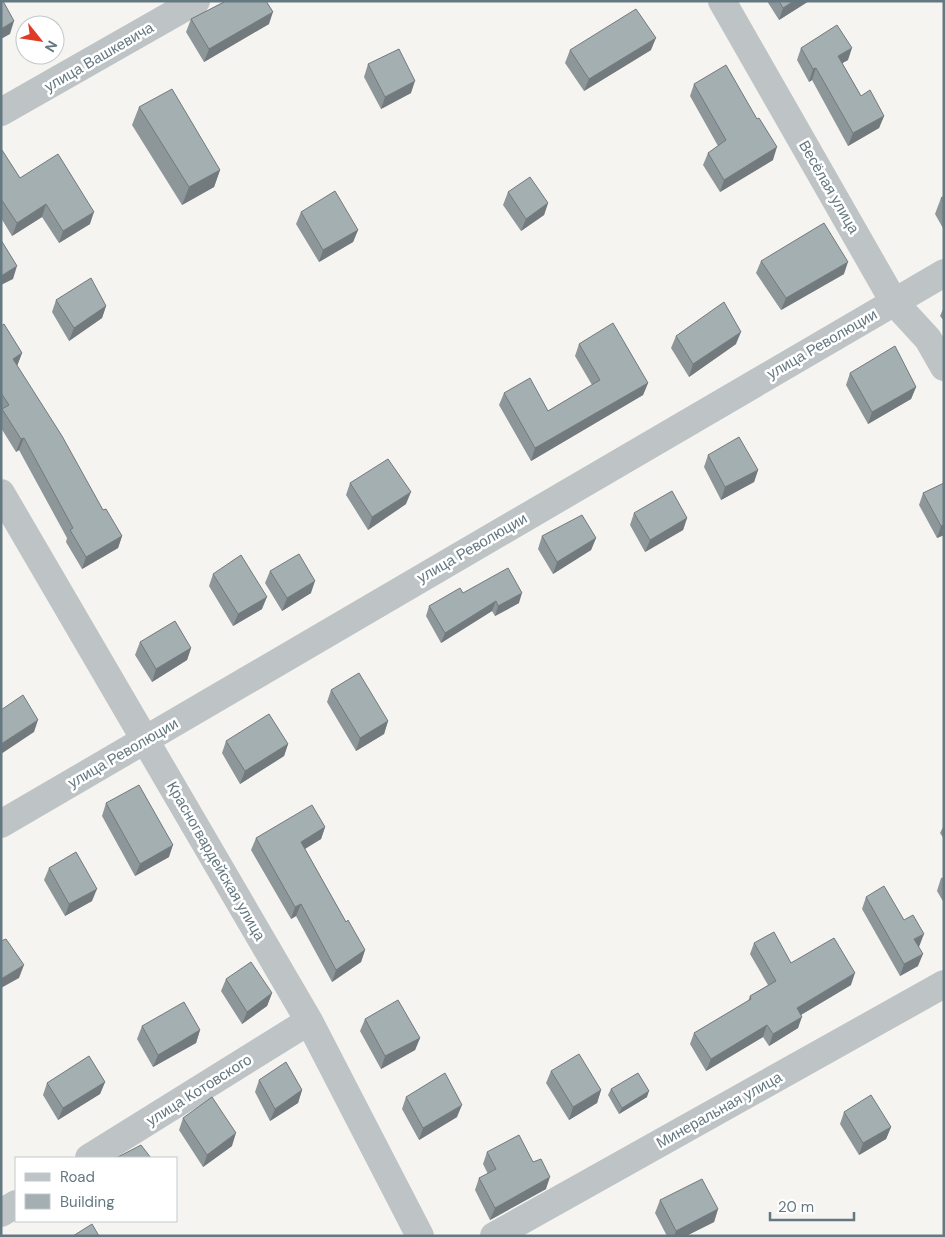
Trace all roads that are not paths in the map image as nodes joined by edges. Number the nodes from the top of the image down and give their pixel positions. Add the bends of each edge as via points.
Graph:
1 (196, 1) edge
2 (722, 1) edge
3 (1, 112) edge
4 (944, 273) edge
5 (894, 302) junction
6 (944, 367) edge
7 (1, 493) edge
8 (145, 740) junction
9 (1, 824) edge
10 (944, 984) edge
11 (308, 1021) junction
12 (91, 1157) edge
13 (15, 1205) edge
14 (1, 1213) edge
15 (420, 1236) edge
16 (494, 1236) edge

1 - 3 street, улица Вашкевича
2 - 5 street, Весёлая улица
4 - 5 street, улица Революции
5 - 6 street, Весёлая улица via 928,340
5 - 8 street, улица Революции
7 - 8 street, Красногвардейская улица
8 - 9 street, улица Революции
8 - 11 street, Красногвардейская улица
10 - 16 street, Минеральная улица
11 - 12 street, улица Котовского
11 - 15 street, Красногвардейская улица
13 - 14 street

